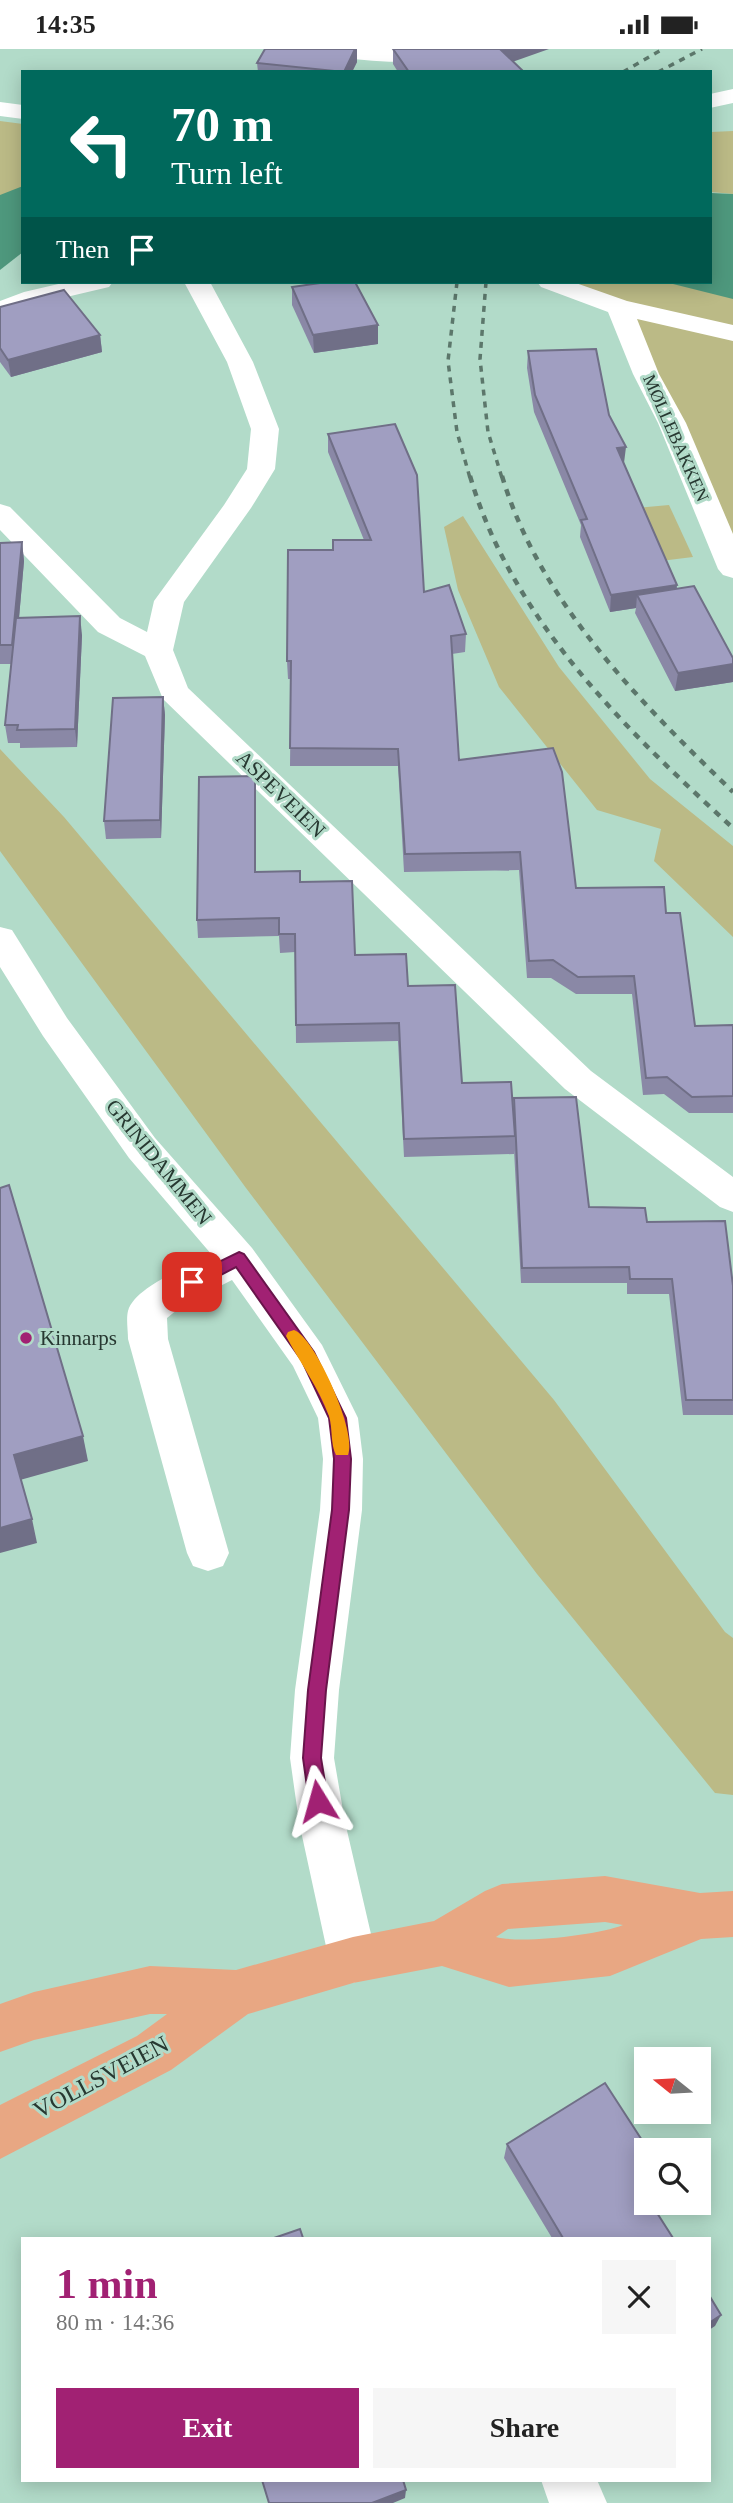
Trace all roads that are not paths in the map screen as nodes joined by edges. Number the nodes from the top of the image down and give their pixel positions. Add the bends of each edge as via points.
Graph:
1 (330, 49) edge
2 (450, 49) edge
3 (733, 96) edge
4 (712, 101) edge
5 (0, 109) edge
6 (21, 112) edge
7 (91, 284) edge
8 (198, 284) edge
9 (556, 284) edge
10 (619, 307) junction
11 (0, 310) edge
12 (733, 333) edge
13 (0, 513) edge
14 (733, 569) edge
15 (158, 650) junction
16 (0, 939) edge
17 (733, 1197) edge
18 (239, 1259) junction
19 (208, 1553) dead end
20 (717, 1915) edge
21 (353, 1960) junction
22 (236, 1994) junction
23 (0, 2028) edge
24 (0, 2134) edge

1 - 2 street via 399,57
3 - 4 street
5 - 6 street
7 - 11 street
8 - 15 street via 240,362 265,429 261,469 169,601
9 - 10 street
10 - 12 street
10 - 14 street, MØLLEBAKKEN
13 - 15 street via 109,625
15 - 17 street, ASPEVEIEN via 174,692 578,1080
16 - 18 street, GRINIDAMMEN via 55,1027 142,1148
18 - 19 street via 169,1294 147,1312 148,1339
18 - 21 street, GRINIDAMMEN via 308,1356 338,1418 343,1459 341,1510 312,1758
20 - 21 main road, VOLLSVEIEN via 610,1953 562,1959 509,1964 442,1943
21 - 22 main road, VOLLSVEIEN
22 - 23 main road, VOLLSVEIEN via 150,1990
22 - 24 main road, VOLLSVEIEN via 154,2053

